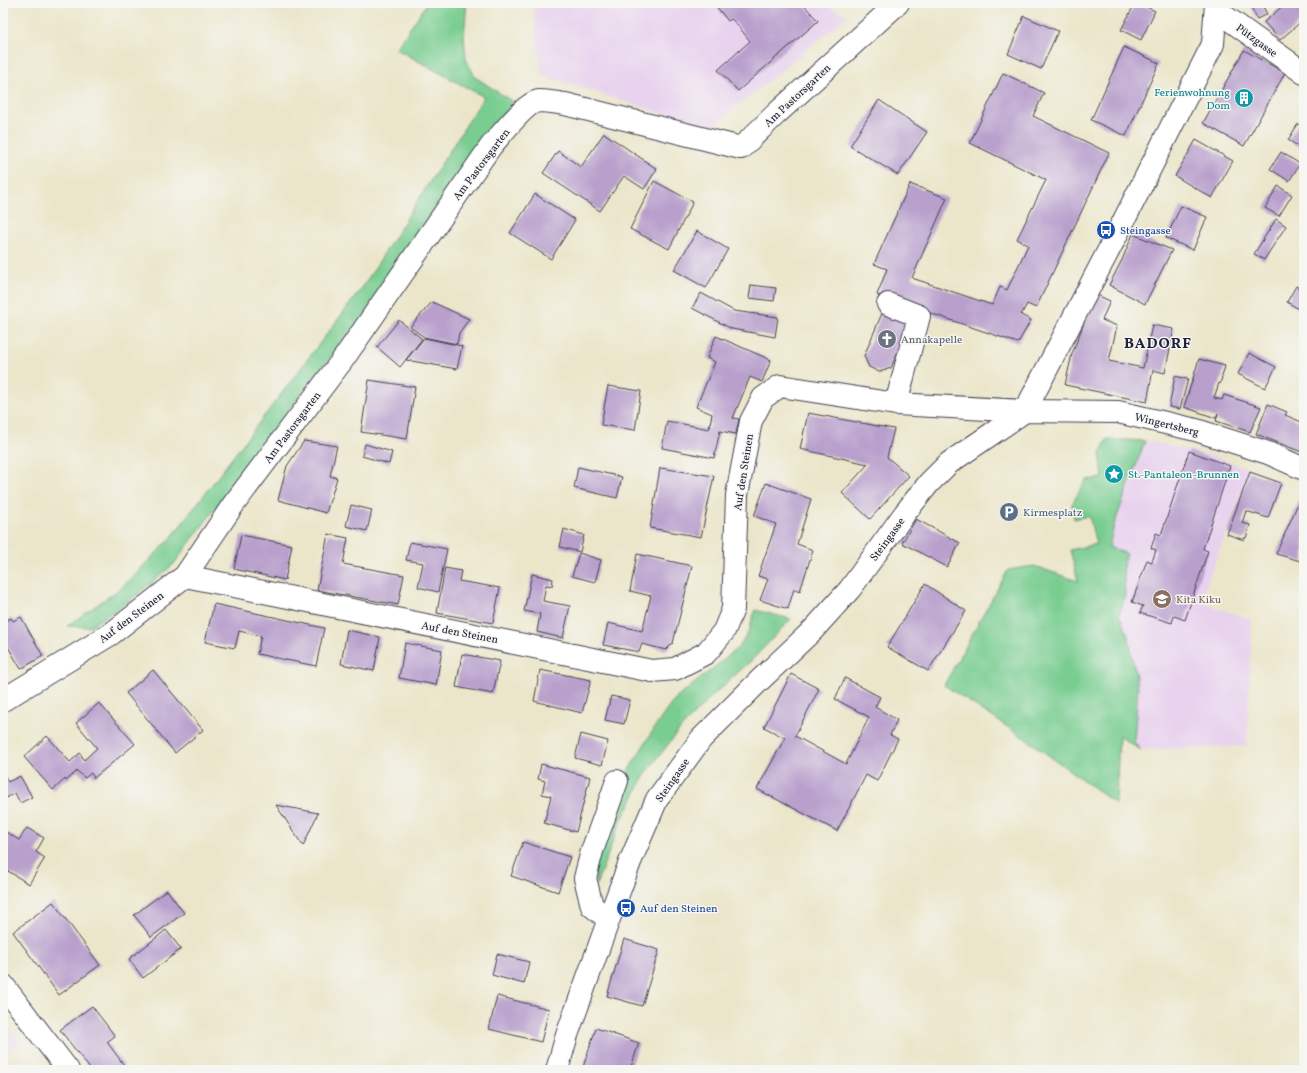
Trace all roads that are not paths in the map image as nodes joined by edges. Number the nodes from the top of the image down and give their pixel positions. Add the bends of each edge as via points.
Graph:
1 (898, 3) edge
2 (1216, 6) edge
3 (1304, 73) edge
4 (888, 304) dead end
5 (896, 404) junction
6 (1025, 411) junction
7 (1304, 469) edge
8 (185, 576) junction
9 (3, 700) edge
10 (617, 781) dead end
11 (608, 919) junction
12 (3, 985) edge
13 (68, 1070) edge
14 (557, 1070) edge

1 - 8 street, Am Pastorsgarten via 741,148 565,104 538,101 519,114 491,146 344,358 233,505
2 - 3 street, Pützgasse
2 - 6 street, Steingasse via 1213,44
4 - 5 street via 919,316
5 - 6 street, Auf den Steinen
5 - 8 street, Auf den Steinen via 780,386 763,398 751,421 737,495 733,609 724,630 706,653 675,669 652,671
6 - 7 street, Wingertsberg via 1118,412 1196,430 1268,453
6 - 11 street, Steingasse via 949,462 905,513 850,589 813,630 701,739 657,799
8 - 9 street, Auf den Steinen via 111,634
10 - 11 street via 592,851 586,878 592,906
11 - 14 street, Steingasse
12 - 13 street

